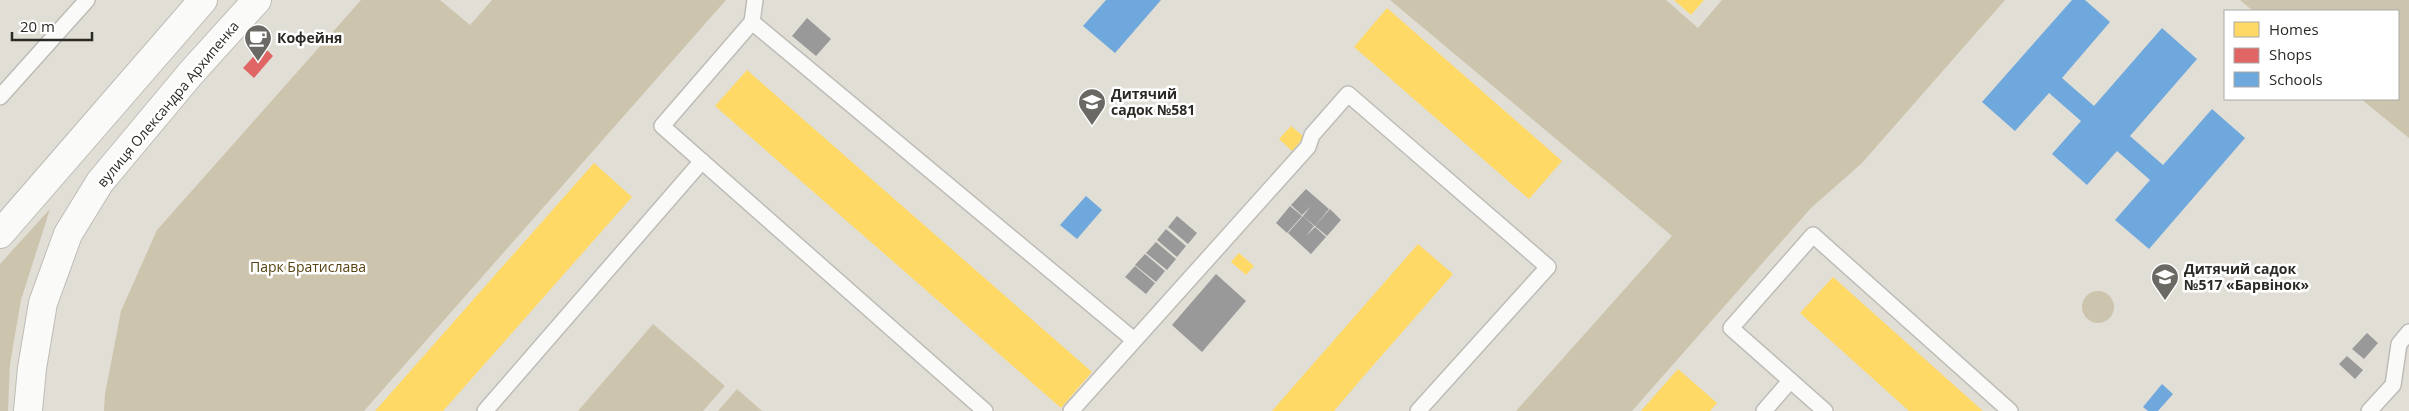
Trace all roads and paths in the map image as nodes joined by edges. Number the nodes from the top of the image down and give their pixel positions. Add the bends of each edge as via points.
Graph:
1 (87, 0) edge
2 (203, 0) edge
3 (257, 0) edge
4 (755, 0) edge
5 (752, 22) junction
6 (0, 97) edge
7 (702, 161) junction
8 (0, 234) edge
9 (2409, 332) edge
10 (1134, 340) junction
11 (1790, 381) junction
12 (28, 411) edge
13 (486, 411) edge
14 (985, 411) edge
15 (1071, 411) edge
16 (1418, 411) edge
17 (1764, 411) edge
18 (1825, 411) edge
19 (2010, 411) edge
20 (2369, 411) edge

1 - 6 lane
2 - 8 main road
3 - 12 main road, вулиця Олександра Архипенка via 100,182 68,234 43,302
4 - 5 lane
5 - 7 lane via 662,126
5 - 10 lane
7 - 13 lane
7 - 14 lane
9 - 20 lane via 2399,344 2393,385
10 - 15 lane
10 - 16 lane via 1308,147 1312,135 1348,94 1548,266
11 - 17 lane
11 - 18 lane
11 - 19 lane via 1731,328 1813,235

